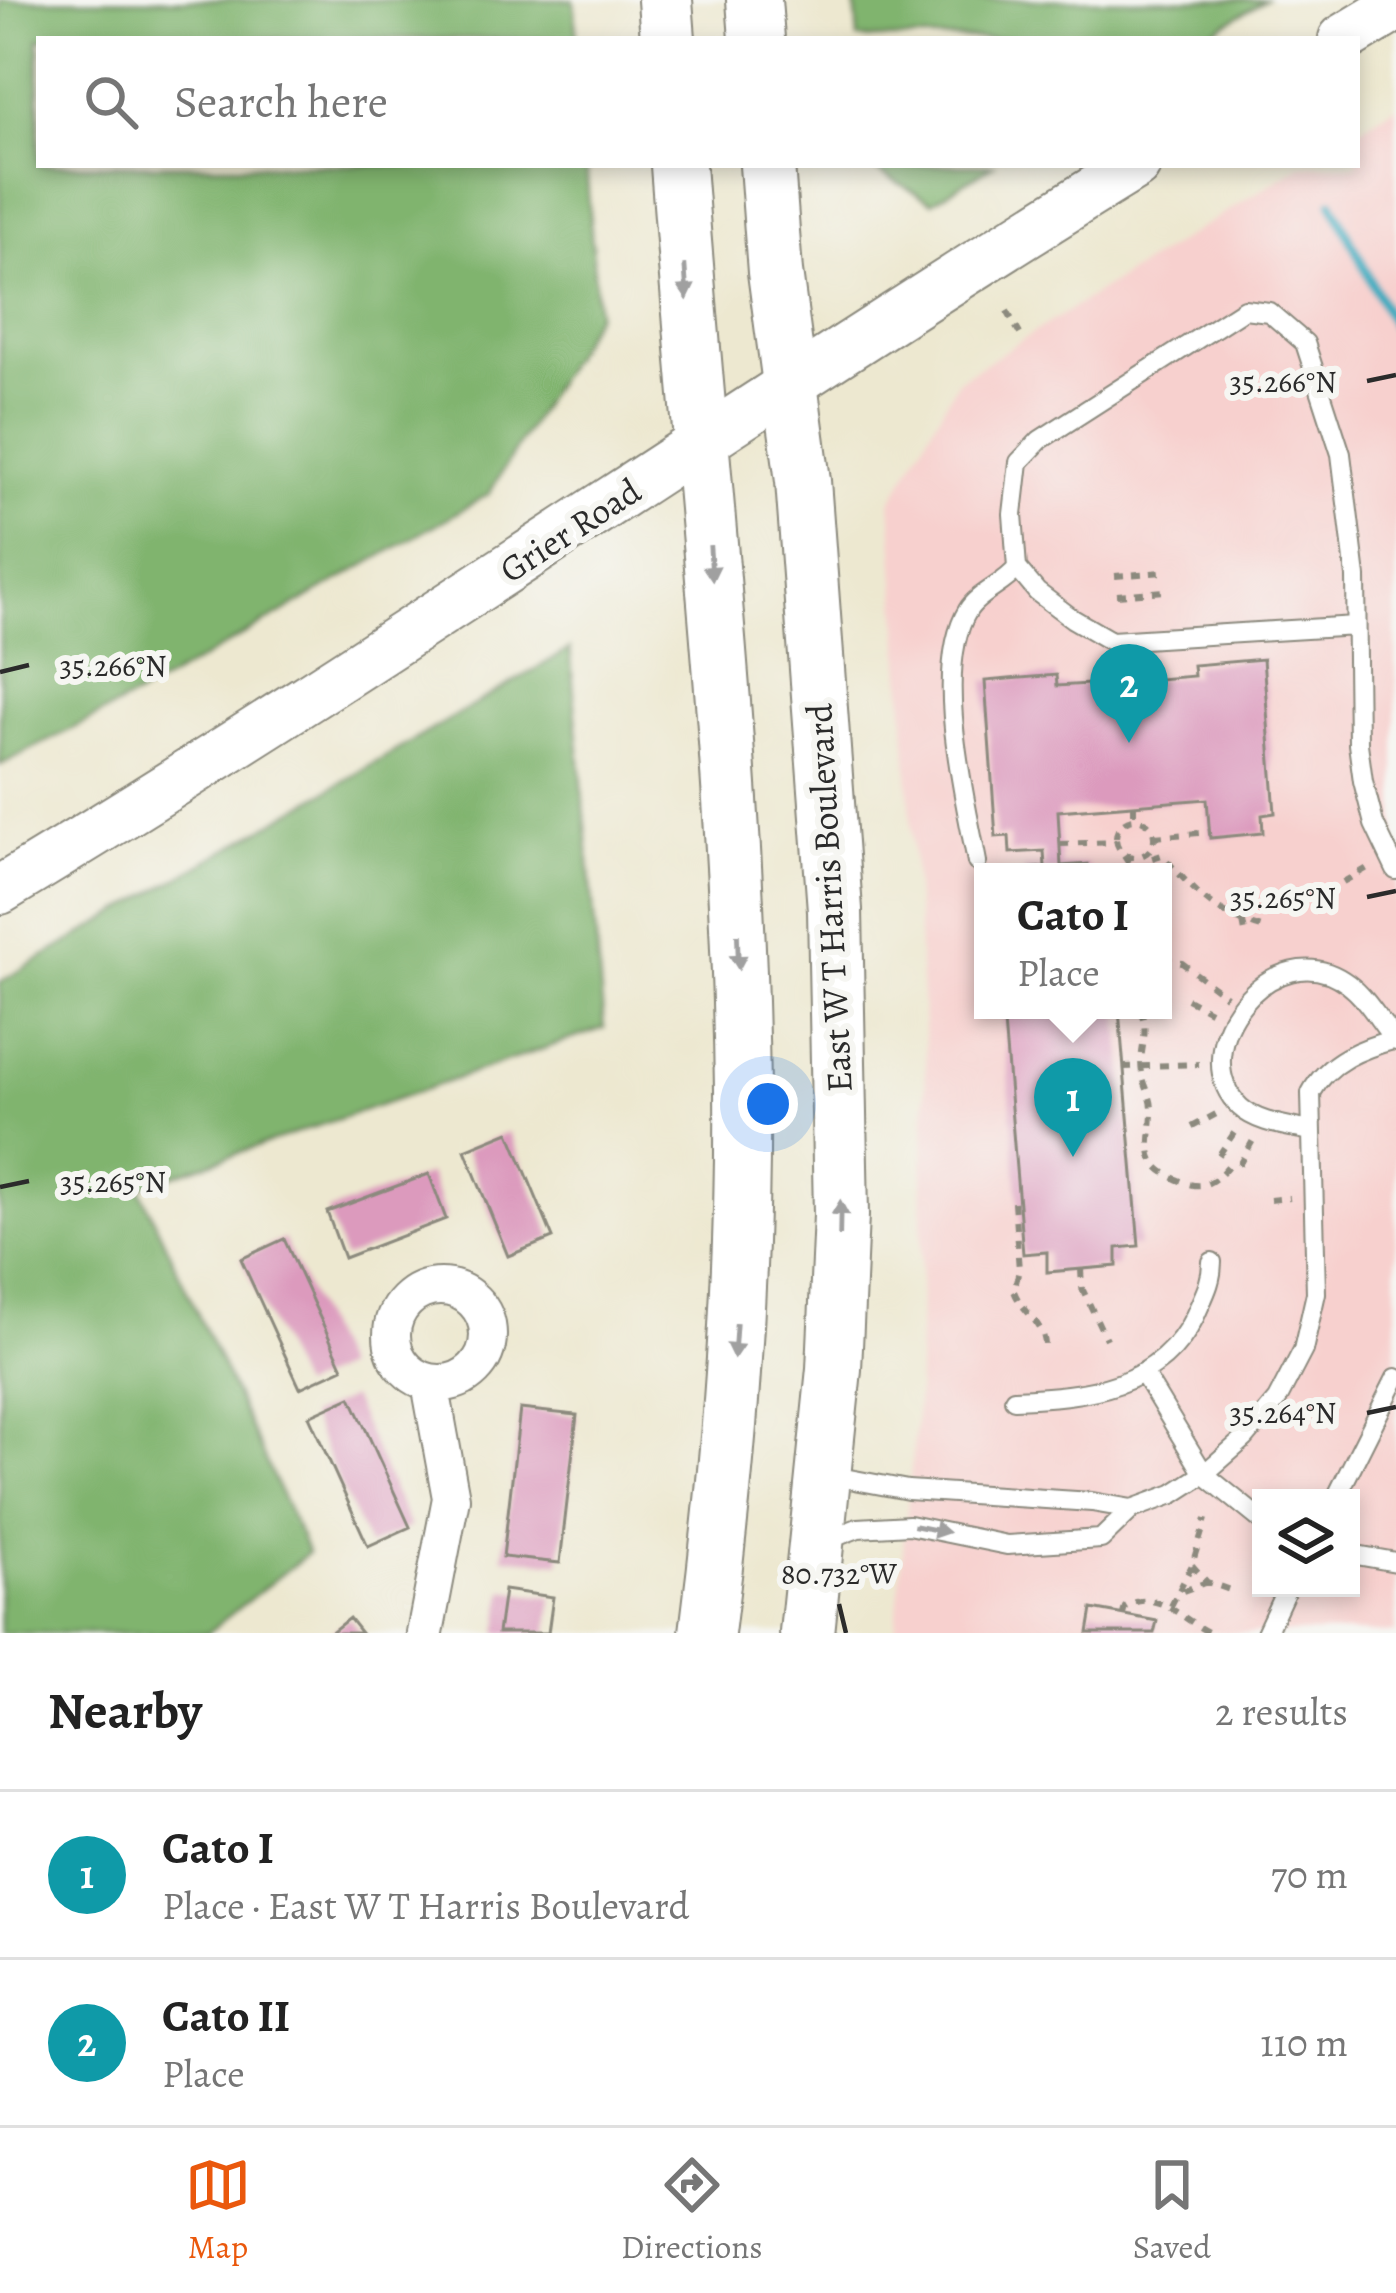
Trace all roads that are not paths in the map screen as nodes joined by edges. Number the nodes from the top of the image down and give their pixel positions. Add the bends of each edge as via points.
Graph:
1 (664, 0) edge
2 (754, 0) edge
3 (1396, 7) edge
4 (668, 36) edge
5 (757, 36) edge
6 (1348, 36) edge
7 (678, 168) edge
8 (767, 168) edge
9 (1131, 168) edge
10 (790, 385) junction
11 (699, 446) junction
12 (1018, 568) junction
13 (1356, 626) junction
14 (977, 862) dead end
15 (1392, 863) edge
16 (0, 890) edge
17 (1395, 1040) edge
18 (1310, 1131) junction
19 (1211, 1262) dead end
20 (1143, 1373) junction
21 (1396, 1378) edge
22 (430, 1383) dead end
23 (1014, 1399) dead end
24 (825, 1474) junction
25 (1204, 1474) junction
26 (1340, 1489) edge
27 (1132, 1509) junction
28 (1252, 1513) edge
29 (818, 1544) junction
30 (1360, 1556) edge
31 (1396, 1562) edge
32 (1283, 1597) edge
33 (424, 1633) edge
34 (707, 1633) edge
35 (806, 1633) edge
36 (1265, 1633) edge

1 - 4 main road
2 - 5 main road
3 - 6 street
7 -> 11 main road
8 - 10 main road, East W T Harris Boulevard
9 - 10 street, Grier Road
10 - 11 street, Grier Road
24 -> 10 main road, East W T Harris Boulevard via 841,1215 835,910
11 - 16 street, Grier Road
11 -> 34 main road via 742,1090 730,1419
12 - 13 lane via 1037,592 1111,641
12 - 13 lane via 1019,462 1040,440 1244,309 1268,312 1305,343 1340,454
12 - 14 lane via 970,605 959,628 953,730
13 - 15 lane via 1363,781
17 - 18 lane via 1356,1052 1319,1077
17 - 18 lane via 1346,982 1317,972 1281,974 1256,986 1232,1018 1225,1081 1240,1107
18 - 25 lane via 1316,1293 1303,1350 1277,1400
19 - 20 lane via 1212,1280 1182,1343
20 - 23 lane via 1080,1396
20 - 25 lane
21 - 26 lane
22 - 33 street via 451,1498
24 - 27 lane via 908,1490
24 - 29 main road, East W T Harris Boulevard
25 - 27 lane
25 - 28 lane
29 -> 27 lane via 859,1528 908,1525 1007,1545 1070,1544 1101,1539
29 - 35 main road, East W T Harris Boulevard
30 - 31 lane
32 - 36 lane

